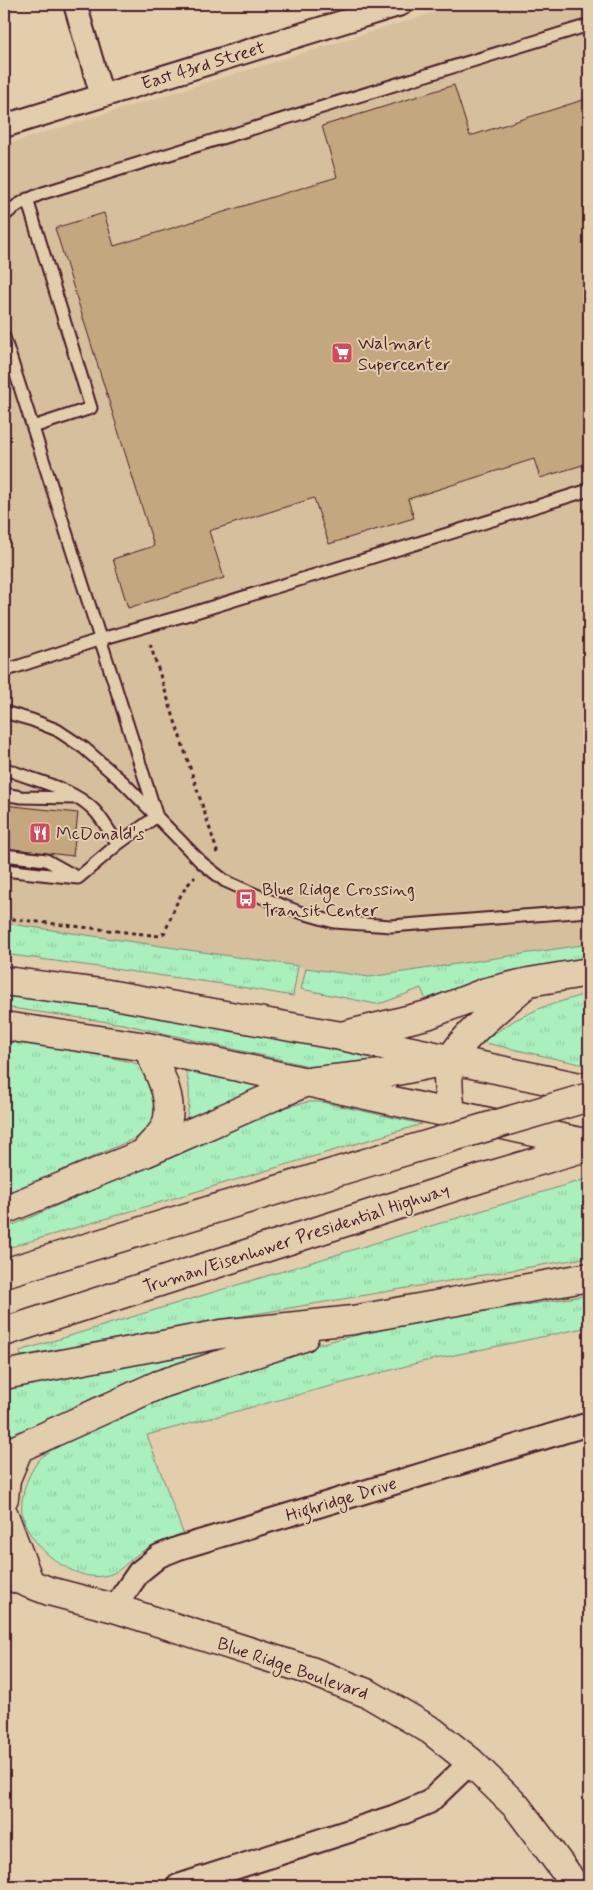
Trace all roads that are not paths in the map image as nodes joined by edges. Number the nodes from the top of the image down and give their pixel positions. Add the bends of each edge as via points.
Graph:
1 (75, 4) edge
2 (401, 4) edge
3 (589, 26) edge
4 (102, 96) junction
5 (4, 126) edge
6 (27, 199) junction
7 (4, 216) edge
8 (4, 337) edge
9 (33, 426) junction
10 (589, 490) edge
11 (101, 639) junction
12 (4, 671) edge
13 (4, 712) edge
14 (4, 768) edge
15 (4, 788) edge
16 (4, 794) edge
17 (21, 797) junction
18 (79, 798) junction
19 (157, 816) junction
20 (118, 844) junction
21 (4, 855) edge
22 (4, 870) edge
23 (78, 878) junction
24 (589, 911) edge
25 (589, 972) edge
26 (4, 981) edge
27 (529, 982) junction
28 (4, 1026) edge
29 (341, 1036) junction
30 (146, 1048) junction
31 (451, 1060) junction
32 (306, 1082) junction
33 (589, 1090) edge
34 (589, 1097) edge
35 (451, 1114) junction
36 (589, 1145) edge
37 (144, 1153) junction
38 (4, 1210) edge
39 (4, 1273) edge
40 (589, 1277) edge
41 (353, 1320) junction
42 (4, 1332) edge
43 (4, 1375) edge
44 (585, 1431) edge
45 (11, 1452) edge
46 (4, 1498) edge
47 (4, 1515) edge
48 (4, 1574) edge
49 (30, 1584) junction
50 (114, 1608) junction
51 (471, 1762) junction
52 (178, 1886) edge
53 (574, 1886) edge

1 - 4 street
2 - 4 street, East 43rd Street
3 - 6 lane
4 - 5 street, East 43rd Street
6 - 7 lane
6 - 9 lane via 91,408
8 - 9 lane
9 - 11 lane
10 - 11 lane
11 - 12 lane
11 - 19 lane
13 - 19 lane via 57,730 84,748 107,766
14 - 18 lane
15 - 17 lane
16 - 17 lane
17 - 18 lane
18 - 20 lane via 94,810
19 - 20 lane
19 - 24 lane via 202,863 225,880 268,900 334,922 415,925
20 - 23 lane
21 - 23 lane via 46,860
22 - 23 lane
25 - 27 main road
26 - 29 main road via 108,994
27 - 29 main road via 486,992 427,1015
27 - 31 main road via 465,1041
28 - 30 main road
29 - 31 main road
30 - 32 main road
30 - 37 main road via 161,1076 168,1105 166,1126
31 - 32 main road via 382,1074
31 - 33 main road
31 - 35 main road via 448,1085
32 - 35 main road
32 - 37 main road
34 - 39 main road, bridge
35 - 36 main road
36 - 42 main road, Truman/Eisenhower Presidential Highway
37 - 38 main road
40 - 41 main road
41 - 43 main road via 221,1334
41 - 45 main road via 158,1385
44 - 50 street, Highridge Drive via 179,1548 159,1556 139,1572
45 - 46 main road
47 - 49 main road
48 - 49 main road, Blue Ridge Boulevard
49 - 50 main road, Blue Ridge Boulevard
50 - 51 main road, Blue Ridge Boulevard via 311,1671 370,1694 432,1731
51 - 52 street via 428,1802 394,1817
51 - 53 main road, Blue Ridge Boulevard via 517,1807

